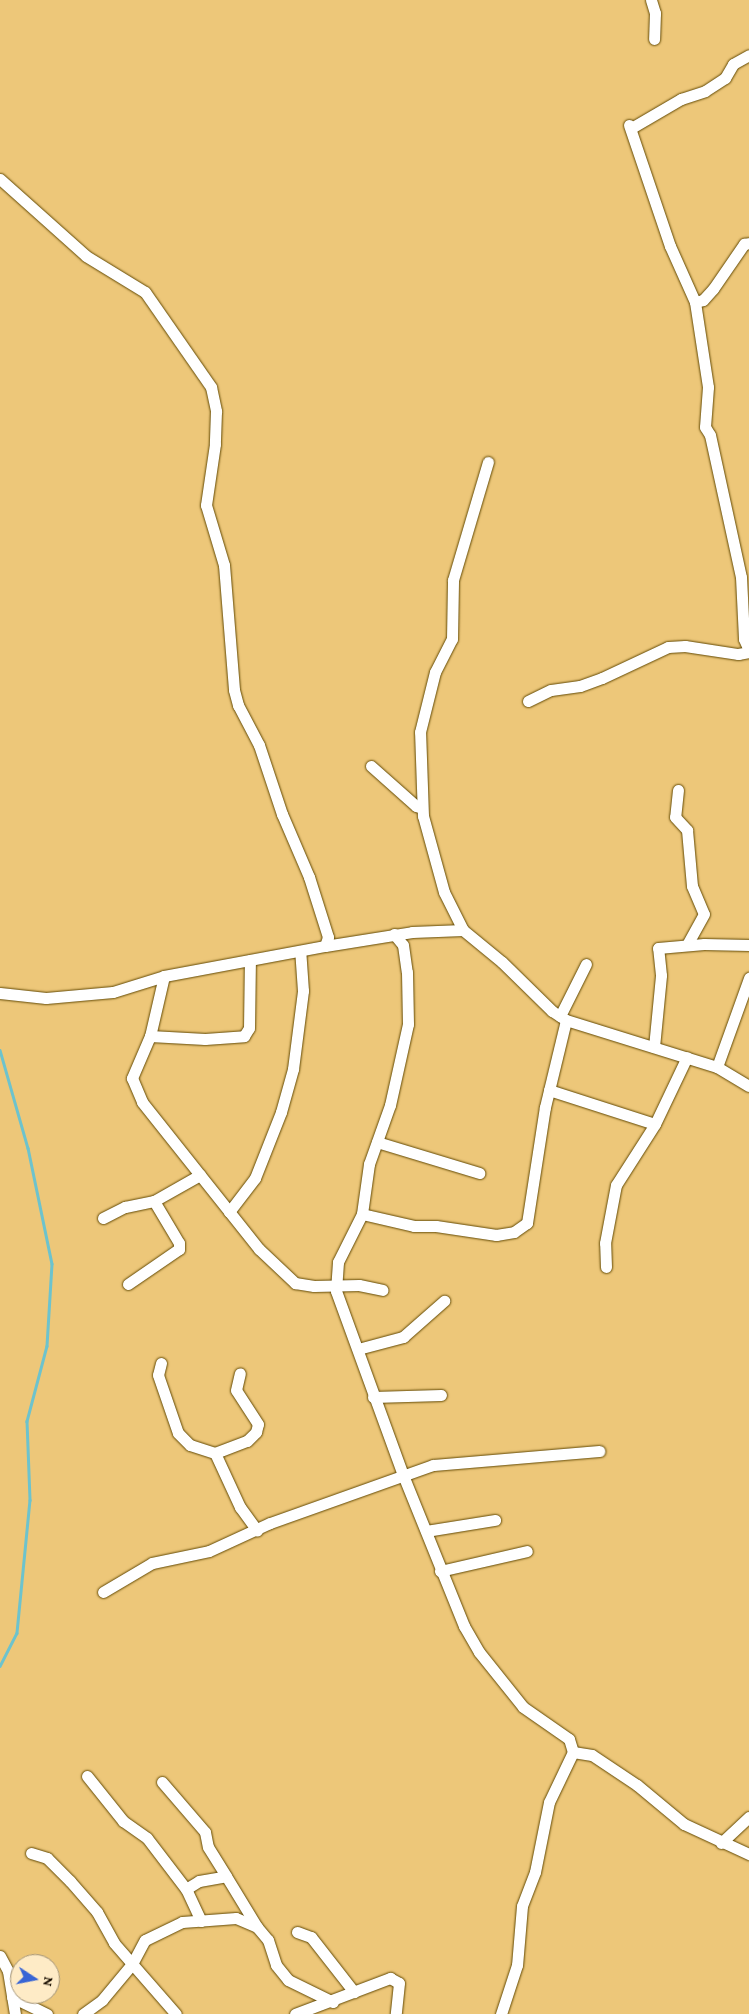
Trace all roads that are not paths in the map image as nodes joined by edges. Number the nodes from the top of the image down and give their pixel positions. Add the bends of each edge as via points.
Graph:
1 (651, 0) edge
2 (654, 39) dead end
3 (749, 55) edge
4 (0, 179) edge
5 (749, 243) edge
6 (695, 302) junction
7 (488, 462) dead end
8 (749, 651) edge
9 (528, 701) dead end
10 (370, 766) dead end
11 (678, 790) dead end
12 (422, 808) junction
13 (463, 930) junction
14 (412, 932) junction
15 (394, 934) junction
16 (326, 941) junction
17 (687, 944) junction
18 (403, 945) junction
19 (749, 945) edge
20 (300, 952) junction
21 (250, 960) junction
22 (586, 964) dead end
23 (164, 976) junction
24 (749, 978) edge
25 (0, 994) edge
26 (563, 1018) junction
27 (150, 1036) junction
28 (654, 1047) junction
29 (687, 1057) junction
30 (716, 1067) junction
31 (749, 1086) edge
32 (549, 1090) junction
33 (655, 1124) junction
34 (377, 1142) junction
35 (479, 1173) dead end
36 (200, 1175) junction
37 (154, 1201) junction
38 (230, 1212) junction
39 (362, 1214) junction
40 (102, 1218) dead end
41 (606, 1267) dead end
42 (128, 1284) dead end
43 (335, 1284) junction
44 (382, 1290) dead end
45 (444, 1301) dead end
46 (358, 1349) junction
47 (160, 1363) dead end
48 (240, 1372) dead end
49 (441, 1395) dead end
50 (373, 1396) junction
51 (599, 1451) dead end
52 (215, 1453) junction
53 (402, 1476) junction
54 (495, 1520) dead end
55 (257, 1530) junction
56 (426, 1531) junction
57 (527, 1551) dead end
58 (440, 1571) junction
59 (103, 1592) dead end
60 (573, 1752) junction
61 (87, 1776) dead end
62 (162, 1782) dead end
63 (749, 1817) edge
64 (720, 1843) junction
65 (31, 1853) dead end
66 (749, 1854) edge
67 (226, 1876) junction
68 (186, 1889) junction
69 (201, 1921) junction
70 (257, 1927) junction
71 (297, 1932) dead end
72 (0, 1956) edge
73 (132, 1964) junction
74 (10, 1984) edge
75 (354, 1992) junction
76 (333, 2002) junction
77 (26, 2004) edge
78 (398, 2013) edge
79 (47, 2014) edge
80 (83, 2014) edge
81 (176, 2014) edge
82 (296, 2014) edge
83 (501, 2014) edge

1 - 2 street via 655,13
3 - 6 street via 732,64 725,78 705,91 681,99 631,126 670,246
4 - 16 street via 86,256 144,292 211,387 216,411 215,444 206,505 224,565 234,690 270,773
5 - 6 street via 744,244 703,300
6 - 8 street via 708,387 705,426 710,435 741,577 744,639
7 - 12 street via 453,580 452,640 435,672 420,732
8 - 9 street via 738,654 685,646 668,647 602,678 580,686 551,690
10 - 12 street
11 - 17 street via 675,817 687,830 692,886 704,914
12 - 13 street via 444,892
13 - 14 street
13 - 26 street
14 - 15 street
14 - 18 street
15 - 16 street via 342,943
15 - 18 street
16 - 20 street
17 - 19 street
17 - 28 street via 658,948 661,975
18 - 34 street via 408,1024 390,1105
20 - 21 street
20 - 38 street via 303,991 293,1069 281,1112 255,1178
21 - 23 street
21 - 27 street via 249,1028 244,1036 205,1039
22 - 26 street
23 - 25 street via 113,992 46,998
23 - 27 street
24 - 30 street
26 - 28 street
26 - 32 street
27 - 36 street via 134,1070 132,1085
28 - 29 street
29 - 30 street
29 - 33 street
30 - 31 street
32 - 33 street
32 - 39 street via 527,1223 514,1232 488,1235 436,1226 414,1226
33 - 41 street via 616,1185 605,1243
34 - 35 street
34 - 39 street via 369,1164
36 - 37 street
36 - 38 street
37 - 40 street via 125,1207
37 - 42 street via 179,1243 179,1249
38 - 43 street via 259,1250 295,1283 314,1286
39 - 43 street via 338,1262
43 - 44 street
43 - 46 street
45 - 46 street via 403,1337
46 - 50 street
47 - 52 street via 158,1375 178,1433 190,1445
48 - 52 street via 236,1390 258,1424 256,1432 247,1441
49 - 50 street
50 - 53 street
51 - 53 street via 452,1462
52 - 55 street via 240,1507
53 - 55 street
53 - 56 street
54 - 56 street
55 - 59 street via 195,1555 152,1563
56 - 58 street
57 - 58 street
58 - 60 street via 479,1652 523,1707 569,1739
60 - 64 street via 592,1755 637,1785 684,1824
60 - 83 street via 549,1802 535,1872 522,1906 517,1965
61 - 68 street via 123,1821 147,1838
62 - 67 street via 206,1832 208,1847
63 - 64 street
64 - 66 street
65 - 73 street via 47,1858 70,1880 97,1912 114,1943
67 - 68 street via 199,1881
67 - 70 street
68 - 69 street
69 - 70 street via 236,1918
69 - 73 street via 182,1922 145,1940
70 - 76 street via 268,1940 276,1966 288,1980
71 - 75 street via 312,1937
72 - 74 street
73 - 80 street via 102,2000
73 - 81 street
75 - 76 street
75 - 78 street via 390,1978 399,1984
76 - 82 street
77 - 79 street

